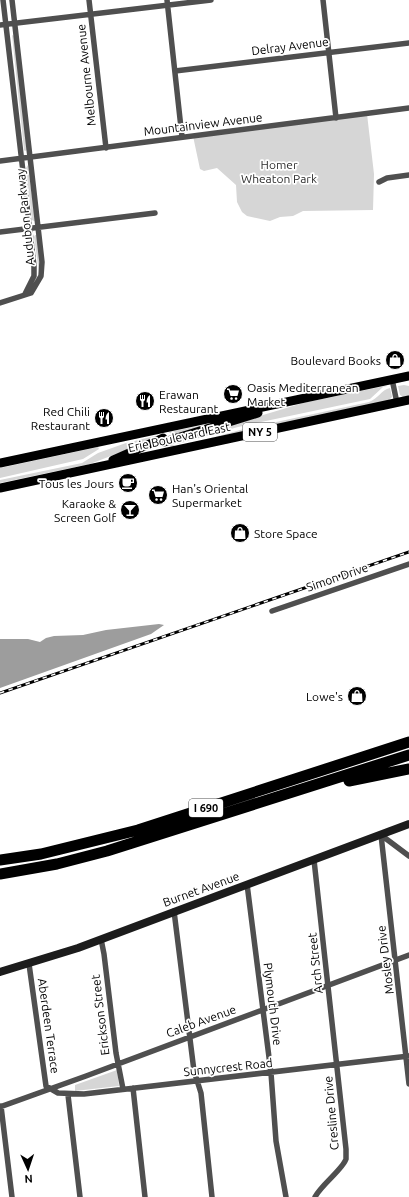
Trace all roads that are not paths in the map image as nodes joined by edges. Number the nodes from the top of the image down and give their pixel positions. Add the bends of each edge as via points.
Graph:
1 (3, 0) edge
2 (12, 0) edge
3 (89, 0) edge
4 (212, 0) edge
5 (323, 0) edge
6 (167, 3) edge
7 (91, 14) junction
8 (15, 25) junction
9 (2, 26) edge
10 (409, 43) edge
11 (329, 52) junction
12 (175, 71) junction
13 (409, 108) edge
14 (336, 118) junction
15 (182, 137) junction
16 (106, 148) junction
17 (30, 157) junction
18 (22, 158) junction
19 (0, 161) edge
20 (409, 175) edge
21 (379, 182) dead end
22 (155, 213) dead end
23 (38, 227) junction
24 (30, 228) junction
25 (0, 232) edge
26 (34, 276) junction
27 (40, 280) junction
28 (25, 294) junction
29 (0, 303) edge
30 (409, 376) edge
31 (392, 379) junction
32 (409, 400) edge
33 (286, 402) junction
34 (397, 403) junction
35 (161, 429) junction
36 (163, 440) junction
37 (166, 452) junction
38 (0, 463) edge
39 (101, 466) junction
40 (0, 488) edge
41 (409, 564) edge
42 (272, 611) dead end
43 (409, 742) edge
44 (409, 755) edge
45 (409, 769) edge
46 (288, 794) junction
47 (409, 824) edge
48 (381, 835) junction
49 (409, 856) edge
50 (0, 860) edge
51 (314, 860) junction
52 (0, 874) edge
53 (247, 884) junction
54 (174, 911) junction
55 (101, 939) junction
56 (409, 955) edge
57 (396, 960) junction
58 (29, 964) junction
59 (0, 972) edge
60 (328, 985) junction
61 (263, 1010) junction
62 (189, 1037) junction
63 (408, 1056) edge
64 (117, 1064) junction
65 (337, 1065) junction
66 (271, 1073) junction
67 (196, 1081) junction
68 (409, 1084) edge
69 (133, 1088) junction
70 (123, 1089) junction
71 (50, 1090) junction
72 (68, 1094) junction
73 (1, 1106) edge
74 (12, 1197) edge
75 (80, 1197) edge
76 (145, 1197) edge
77 (212, 1197) edge
78 (286, 1197) edge
79 (315, 1197) edge

1 - 9 street, Audubon Parkway
2 - 8 street, Audubon Parkway
3 - 7 street, Melbourne Avenue
4 - 6 street
5 - 11 street
6 - 7 street
6 - 12 street
7 - 8 street
7 - 16 street, Melbourne Avenue
8 - 9 street
8 - 17 street, Audubon Parkway
9 - 18 street, Audubon Parkway
10 - 11 street, Delray Avenue
11 - 12 street, Delray Avenue
11 - 14 street
12 - 15 street
13 - 14 street, Mountainview Avenue
14 - 15 street, Mountainview Avenue
15 - 16 street, Mountainview Avenue
16 - 17 street, Mountainview Avenue
17 - 18 street, Mountainview Avenue
17 - 23 street, Audubon Parkway
18 - 19 street, Mountainview Avenue
18 - 24 street, Audubon Parkway
20 - 21 street via 387,178
22 - 23 street
23 - 24 street
23 - 27 street, Audubon Parkway via 42,262
24 - 25 street
24 - 26 street, Audubon Parkway
26 - 27 street
26 - 28 street, Audubon Parkway
27 - 28 street, Audubon Parkway via 31,293
28 - 29 street
30 - 31 main road, Erie Boulevard East / NY 5
31 - 33 main road, Erie Boulevard East / NY 5
31 - 34 street
32 - 34 main road, Erie Boulevard East / NY 5
33 - 35 main road, Erie Boulevard East / NY 5
33 - 36 main road via 247,417
34 - 37 main road, Erie Boulevard East / NY 5
35 - 36 street
35 - 38 main road, Erie Boulevard East / NY 5
36 - 37 street
36 - 39 main road via 129,452
37 - 39 main road, Erie Boulevard East / NY 5
39 - 40 main road, Erie Boulevard East / NY 5
41 - 42 street, Simon Drive
43 - 50 highway, I 690 via 138,830 41,854
44 - 46 highway, I 690
45 - 46 highway
46 - 52 highway, I 690 via 107,851 57,864
47 - 48 street, Burnet Avenue
48 - 49 street
48 - 51 street, Burnet Avenue
48 - 57 street, Mosley Drive
51 - 53 street, Burnet Avenue
51 - 60 street, Arch Street
53 - 54 street, Burnet Avenue
53 - 61 street, Plymouth Drive
54 - 55 street, Burnet Avenue
54 - 62 street
55 - 58 street, Burnet Avenue
55 - 64 street, Erickson Street
56 - 57 street, Caleb Avenue
57 - 60 street, Caleb Avenue
57 - 63 street, Mosley Drive
58 - 59 street, Burnet Avenue
58 - 71 street, Aberdeen Terrace via 46,1086
60 - 61 street, Caleb Avenue
60 - 65 street, Arch Street
61 - 62 street, Caleb Avenue
61 - 66 street, Plymouth Drive
62 - 64 street, Caleb Avenue
62 - 67 street
63 - 65 street, Sunnycrest Road
63 - 68 street, Mosley Drive
64 - 70 street, Erickson Street
64 - 71 street, Caleb Avenue
65 - 66 street, Sunnycrest Road
65 - 79 street, Cresline Drive via 346,1159
66 - 67 street, Sunnycrest Road
66 - 78 street, Plymouth Drive via 276,1141
67 - 69 street, Sunnycrest Road
67 - 77 street via 201,1094
69 - 70 street, Sunnycrest Road
69 - 76 street
70 - 72 street, Sunnycrest Road
71 - 72 street, Sunnycrest Road
71 - 73 street, Caleb Avenue
72 - 75 street
73 - 74 street

